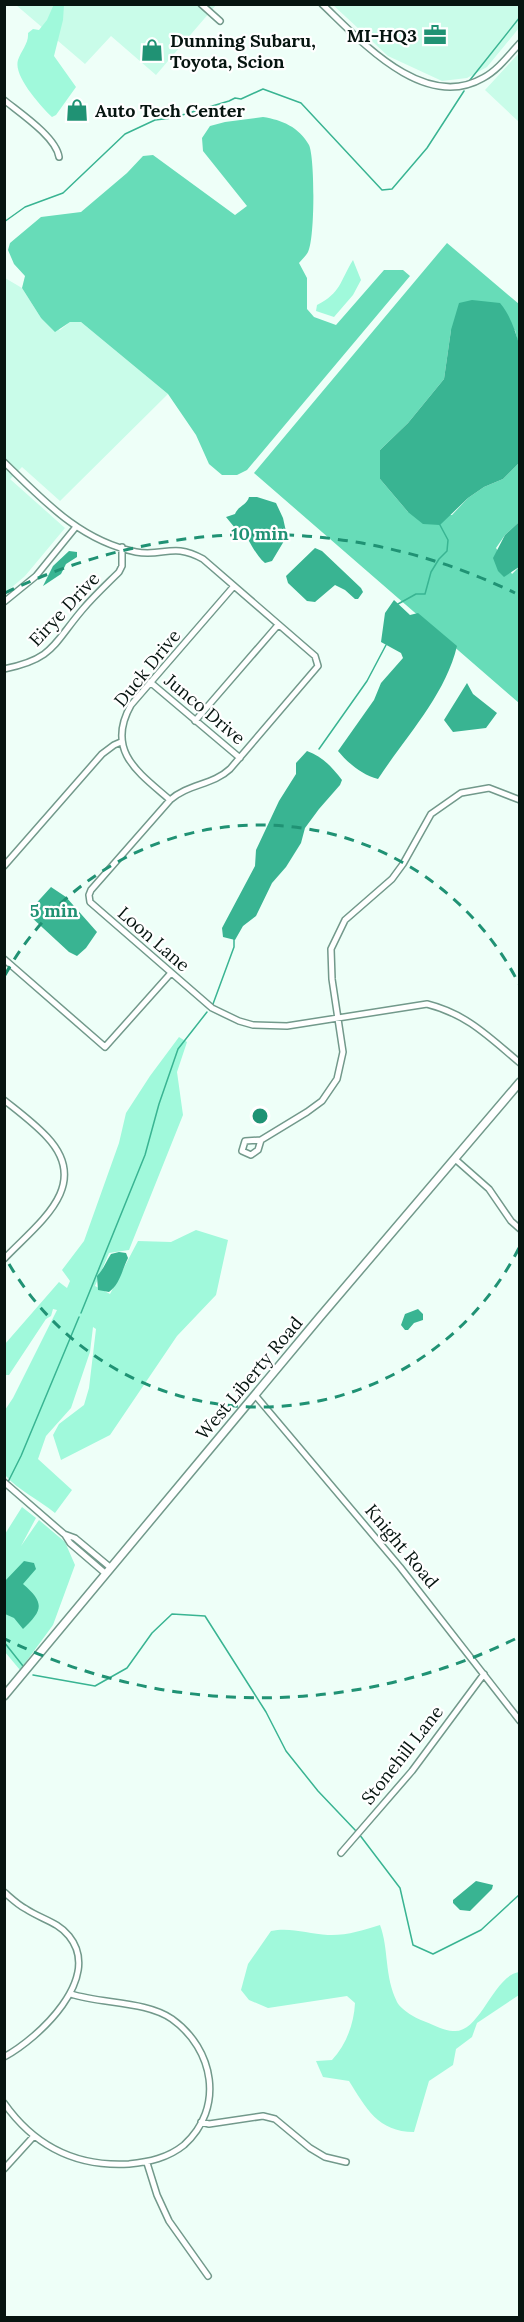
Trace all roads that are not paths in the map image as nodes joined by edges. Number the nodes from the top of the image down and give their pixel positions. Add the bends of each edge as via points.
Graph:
1 (201, 4) edge
2 (322, 4) edge
3 (220, 21) dead end
4 (519, 43) edge
5 (4, 100) edge
6 (59, 157) dead end
7 (4, 462) edge
8 (75, 528) junction
9 (122, 547) junction
10 (234, 586) junction
11 (4, 602) edge
12 (278, 625) junction
13 (4, 669) edge
14 (150, 682) junction
15 (195, 720) junction
16 (121, 742) junction
17 (240, 758) junction
18 (170, 800) junction
19 (519, 800) edge
20 (4, 866) edge
21 (4, 959) edge
22 (171, 973) junction
23 (340, 1018) junction
24 (519, 1063) edge
25 (519, 1082) edge
26 (4, 1100) edge
27 (261, 1140) junction
28 (455, 1159) junction
29 (519, 1229) edge
30 (4, 1259) edge
31 (255, 1395) junction
32 (4, 1482) edge
33 (108, 1571) junction
34 (484, 1674) junction
35 (4, 1696) edge
36 (519, 1721) edge
37 (341, 1853) dead end
38 (4, 1892) edge
39 (71, 1994) junction
40 (4, 2057) edge
41 (4, 2103) edge
42 (201, 2122) junction
43 (34, 2136) junction
44 (346, 2162) dead end
45 (147, 2163) junction
46 (4, 2169) edge
47 (208, 2276) dead end

1 - 3 street
2 - 4 street via 395,68 438,87 460,87 482,79
5 - 6 street via 50,139
7 - 8 street
8 - 9 street
8 - 11 street via 36,576
9 - 10 street via 151,554 188,551
9 - 13 street, Eirye Drive via 119,572 61,639 30,664
10 - 12 street
10 - 14 street, Duck Drive
12 - 15 street
12 - 17 street, Loon Lane via 315,656 318,666
14 - 15 street, Junco Drive
14 - 16 street, Duck Drive via 127,712
15 - 17 street, Junco Drive
16 - 18 street via 134,768
16 - 20 street via 102,754
17 - 18 street, Loon Lane via 221,778
18 - 22 street, Loon Lane via 91,890 89,899
19 - 23 street via 489,788 461,793 430,814 392,879 345,920 331,949
21 - 22 street via 105,1047
22 - 23 street, Loon Lane via 212,1008 239,1021 287,1026
23 - 24 street, Loon Lane via 427,1004 470,1022
23 - 27 street via 343,1052 337,1079 322,1101
25 - 28 main road, West Liberty Road
26 - 30 street via 47,1137 60,1154 65,1180 56,1204
27 - 27 street via 244,1141 242,1152 251,1155 258,1150
28 - 29 street via 489,1189
28 - 31 main road, West Liberty Road
31 - 33 main road, West Liberty Road
31 - 34 street, Knight Road
32 - 33 street via 64,1534 75,1538
33 - 35 main road, West Liberty Road
34 - 36 street, Knight Road
34 - 37 street, Stonehill Lane via 412,1772
38 - 39 street via 25,1909 56,1924 71,1938 79,1959
39 - 40 street via 39,2031
39 - 42 street via 157,2011 190,2034 202,2052 209,2081 208,2102
41 - 43 street
42 - 44 street via 263,2116 274,2119 325,2157
42 - 45 street via 183,2145
43 - 45 street via 53,2149 91,2163
43 - 46 street
45 - 47 street via 169,2221

